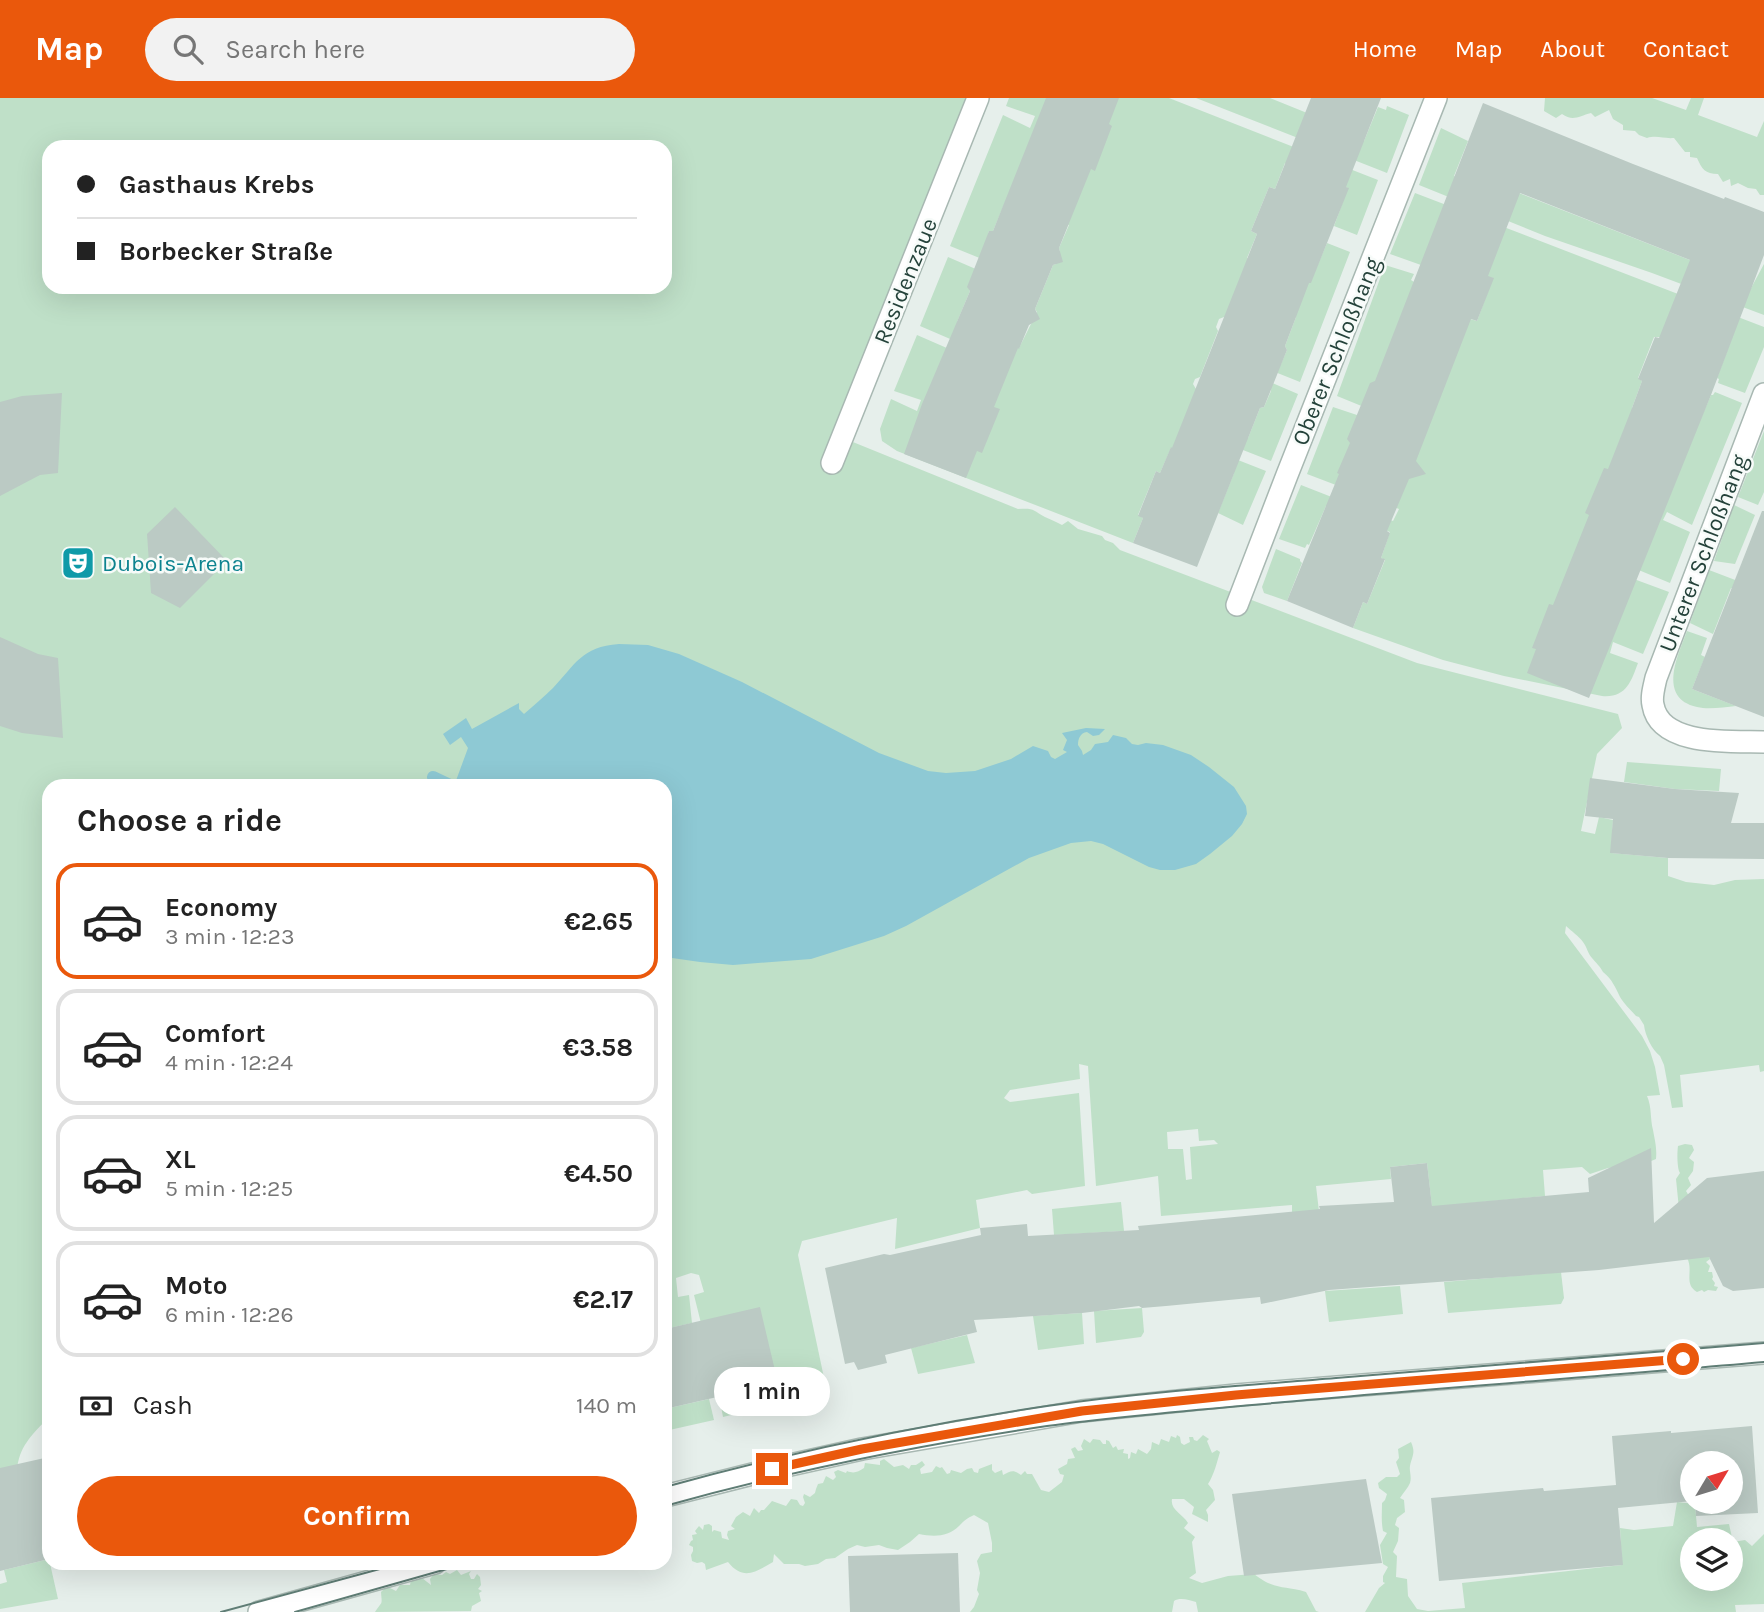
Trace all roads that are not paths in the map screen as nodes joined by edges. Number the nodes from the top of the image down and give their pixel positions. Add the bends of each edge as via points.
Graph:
1 (978, 98) edge
2 (1436, 98) edge
3 (1764, 394) edge
4 (832, 463) dead end
5 (1237, 605) dead end
6 (1764, 742) edge
7 (1764, 1353) edge
8 (672, 1494) edge
9 (410, 1570) edge
10 (259, 1612) edge

1 - 4 street, Residenzaue
2 - 5 street, Oberer Schloßhang
3 - 6 street, Unterer Schloßhang via 1656,678 1652,702 1669,728 1686,737
7 - 8 street via 1082,1411 862,1449
9 - 10 street

